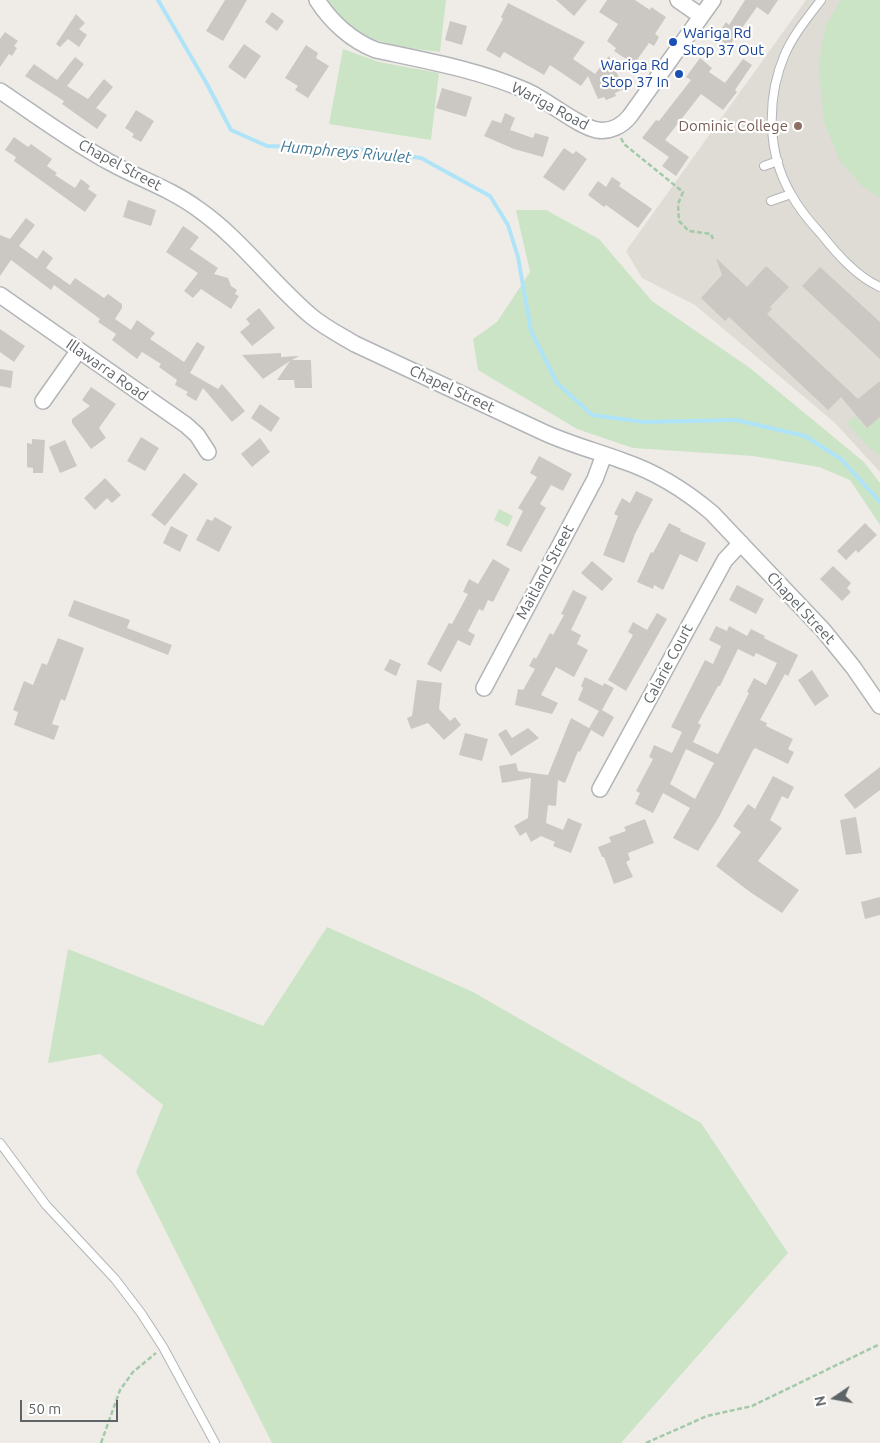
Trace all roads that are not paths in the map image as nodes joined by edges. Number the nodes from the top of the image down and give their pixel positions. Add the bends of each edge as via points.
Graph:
1 (317, 0) edge
2 (678, 0) edge
3 (712, 0) edge
4 (821, 0) edge
5 (701, 16) junction
6 (0, 91) edge
7 (778, 161) junction
8 (764, 166) dead end
9 (791, 194) junction
10 (772, 201) dead end
11 (880, 287) edge
12 (0, 294) edge
13 (79, 350) junction
14 (43, 400) dead end
15 (208, 452) dead end
16 (604, 454) junction
17 (741, 543) junction
18 (484, 688) dead end
19 (880, 706) edge
20 (600, 789) dead end
21 (0, 1143) edge
22 (215, 1443) edge

1 - 5 street, Wariga Road via 345,32 368,47 480,73 529,92 600,131 624,123
2 - 5 street
3 - 5 street
4 - 7 lane via 790,43 776,84 771,114
6 - 16 street, Chapel Street via 95,154 197,208 231,236 295,302 332,331 565,442
7 - 8 lane
7 - 9 lane
9 - 10 lane
9 - 11 lane via 831,247 871,284
12 - 13 street, Illawarra Road
13 - 14 street
13 - 15 street, Illawarra Road via 186,425
16 - 17 street, Chapel Street via 650,472 679,488 712,513
16 - 18 street, Maitland Street via 595,479
17 - 19 street, Chapel Street via 823,630
17 - 20 street, Calarie Court via 725,560
21 - 22 lane via 46,1205 115,1279 141,1313

